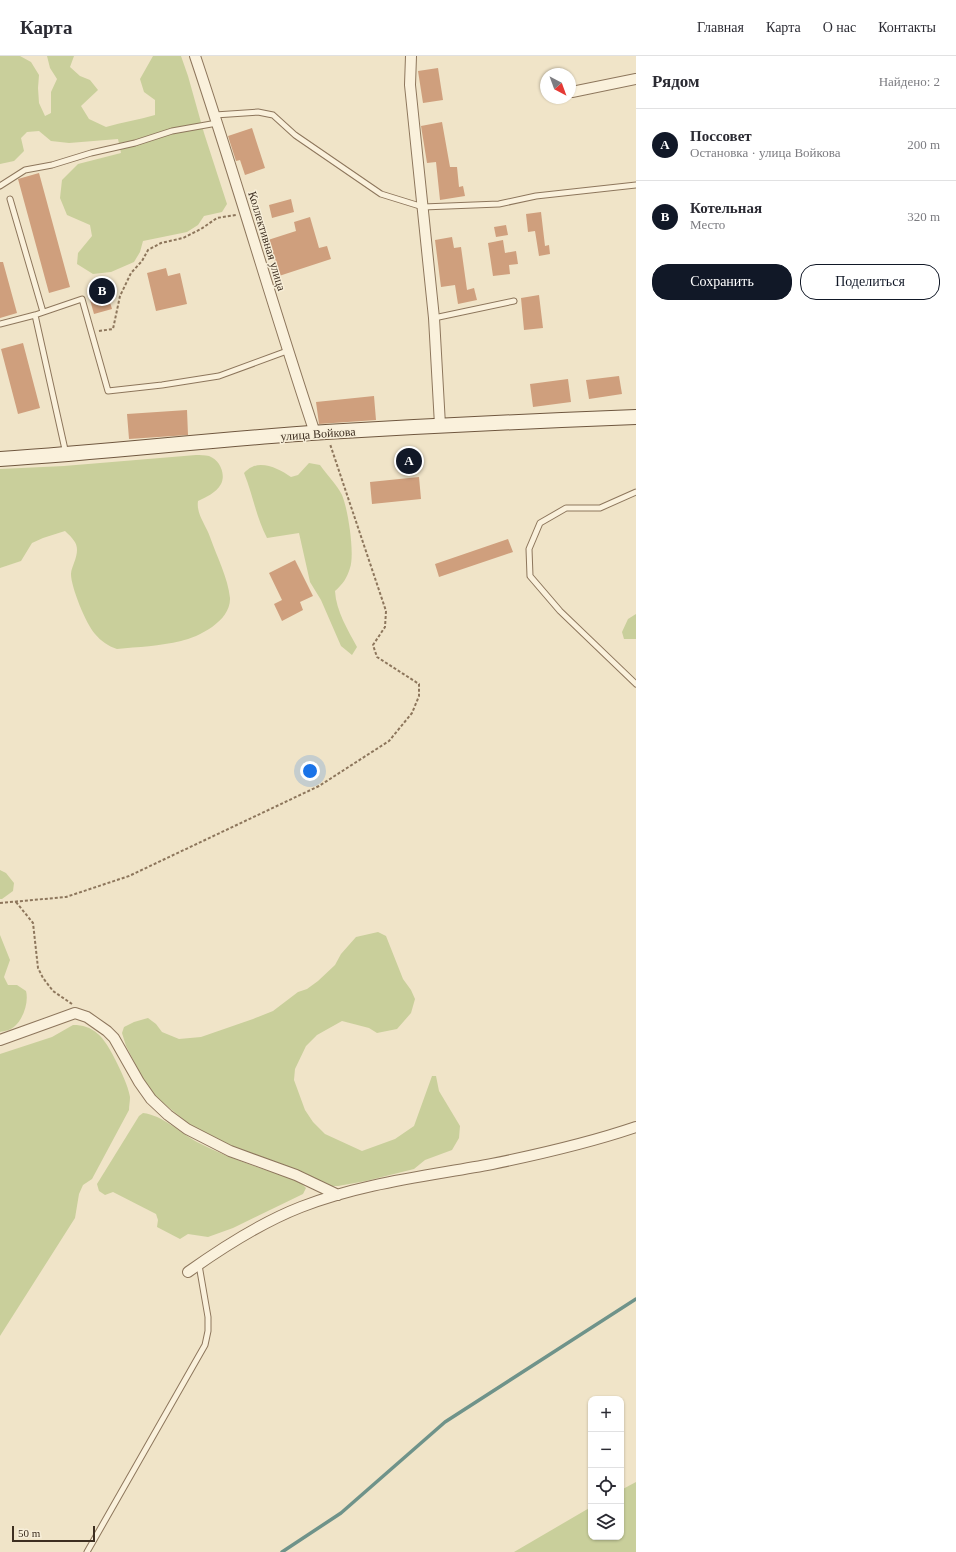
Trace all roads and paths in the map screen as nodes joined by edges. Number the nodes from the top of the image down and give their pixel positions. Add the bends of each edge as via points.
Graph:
1 (195, 56) edge
2 (411, 56) edge
3 (636, 79) edge
4 (576, 91) edge
5 (216, 119) junction
6 (636, 185) edge
7 (0, 186) edge
8 (10, 199) dead end
9 (423, 207) junction
10 (245, 214) junction
11 (514, 301) dead end
12 (44, 312) junction
13 (35, 315) junction
14 (434, 318) junction
15 (0, 324) edge
16 (92, 332) junction
17 (287, 351) junction
18 (636, 417) edge
19 (440, 425) junction
20 (320, 433) junction
21 (66, 455) junction
22 (0, 459) edge
23 (636, 492) edge
24 (636, 684) edge
25 (16, 902) junction
26 (0, 903) edge
27 (79, 1013) junction
28 (0, 1040) edge
29 (636, 1127) edge
30 (338, 1195) junction
31 (198, 1265) junction
32 (188, 1272) dead end
33 (87, 1552) edge

1 - 5 street, Коллективная улица
2 - 9 street via 410,85
3 - 4 street
5 - 7 lane via 135,143 25,170
5 - 9 lane via 258,112 273,115 295,135 381,194
5 - 10 street, Коллективная улица
6 - 9 lane via 536,196 499,204
8 - 12 lane
9 - 14 street
10 - 16 path via 217,218 183,238 161,243 148,250 131,273 120,296 113,329
10 - 17 street, Коллективная улица
11 - 14 lane
12 - 13 lane
12 - 16 lane via 82,299
13 - 15 lane
13 - 21 lane
14 - 19 street
16 - 17 lane via 108,391 219,376
17 - 20 street, Коллективная улица
18 - 19 street, улица Войкова
19 - 20 street, улица Войкова
20 - 21 street, улица Войкова
20 - 25 path via 386,611 385,627 372,645 377,656 419,684 419,696 412,714 389,740 319,786 129,876 66,898
21 - 22 street, улица Войкова
23 - 24 lane via 600,508 566,508 540,523 529,549 530,576 560,611
25 - 26 path
25 - 27 path via 33,923 38,968 43,978
27 - 28 street
27 - 30 street via 111,1034 139,1082 151,1099 168,1115 188,1129 230,1151 296,1175
29 - 30 street via 558,1149 492,1164 373,1185
30 - 31 street via 276,1218
31 - 32 street
31 - 33 lane via 208,1317 205,1345

